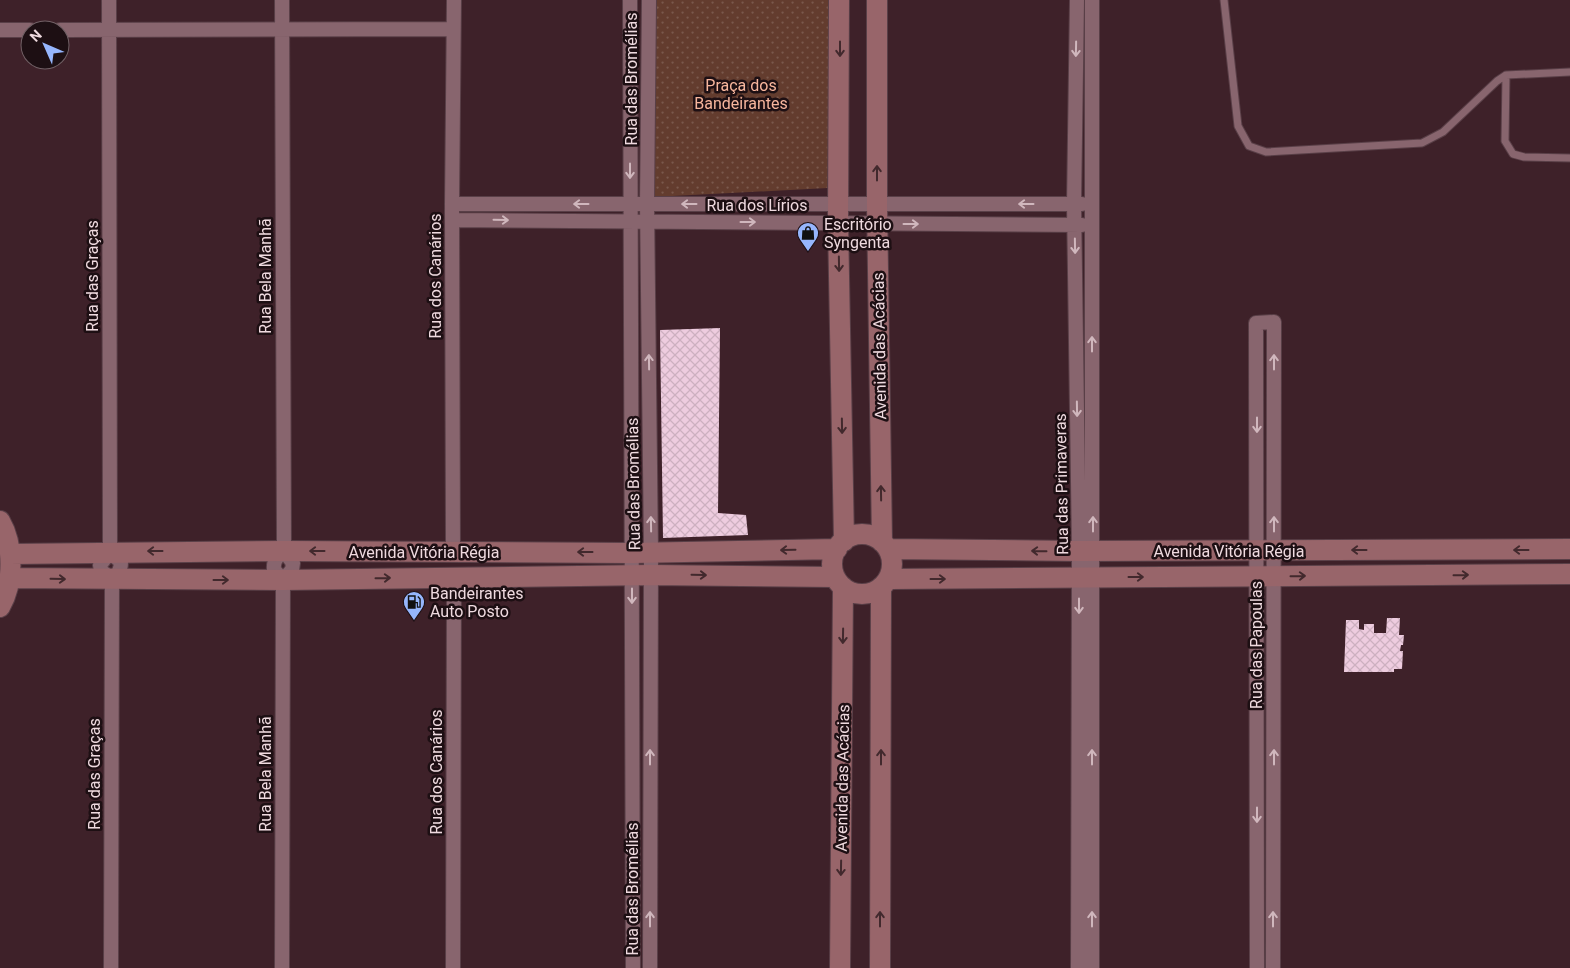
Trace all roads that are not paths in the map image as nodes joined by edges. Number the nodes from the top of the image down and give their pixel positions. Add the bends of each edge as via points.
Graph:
1 (109, 0) edge
2 (282, 0) edge
3 (454, 0) edge
4 (630, 0) edge
5 (649, 0) edge
6 (839, 0) edge
7 (877, 0) edge
8 (1077, 0) edge
9 (1092, 0) edge
10 (1224, 0) edge
11 (454, 29) junction
12 (0, 30) edge
13 (20, 30) edge
14 (70, 30) edge
15 (109, 30) junction
16 (282, 30) junction
17 (1570, 72) edge
18 (1506, 75) junction
19 (1570, 158) edge
20 (452, 204) junction
21 (630, 204) junction
22 (647, 204) junction
23 (1074, 204) junction
24 (1092, 204) junction
25 (839, 214) junction
26 (877, 214) junction
27 (452, 220) junction
28 (630, 222) junction
29 (647, 222) junction
30 (1074, 225) junction
31 (1092, 225) junction
32 (0, 521) edge
33 (841, 545) junction
34 (885, 545) junction
35 (1266, 550) junction
36 (1570, 550) edge
37 (284, 551) junction
38 (1086, 551) junction
39 (110, 552) junction
40 (453, 552) junction
41 (642, 552) junction
42 (10, 554) junction
43 (1570, 574) edge
44 (641, 575) junction
45 (1266, 576) junction
46 (454, 577) junction
47 (10, 578) junction
48 (1086, 578) junction
49 (112, 580) junction
50 (283, 580) junction
51 (839, 582) junction
52 (885, 583) junction
53 (0, 607) edge
54 (111, 968) edge
55 (282, 968) edge
56 (453, 968) edge
57 (633, 968) edge
58 (650, 968) edge
59 (840, 968) edge
60 (880, 968) edge
61 (1078, 968) edge
62 (1092, 968) edge
63 (1257, 968) edge
64 (1273, 968) edge

1 - 15 street, Rua das Graças
2 - 16 street, Rua Bela Manhã
3 - 11 street, Rua dos Canários
4 -> 21 street, Rua das Bromélias
5 - 22 street, Rua das Bromélias
6 -> 25 street
26 -> 7 street, Avenida das Acácias
8 -> 23 street, Rua das Primaveras
9 - 24 street, Rua das Primaveras
10 - 18 lane via 1238,126 1249,146 1266,152 1422,144 1443,132
11 - 16 street
11 - 20 street, Rua dos Canários
12 - 13 street
14 - 15 street
15 - 16 street
15 - 39 street, Rua das Graças
16 - 37 street, Rua Bela Manhã
17 - 18 lane
18 - 19 lane via 1505,140 1513,154
21 -> 20 street, Rua dos Lírios
20 - 27 street, Rua dos Canários
21 - 22 street, Rua dos Lírios
21 - 28 street, Rua das Bromélias
25 -> 22 street, Rua dos Lírios
22 - 29 street, Rua das Bromélias
23 - 24 street, Rua dos Lírios
23 -> 26 street, Rua dos Lírios
23 - 30 street, Rua das Primaveras
24 - 31 street, Rua das Primaveras
25 - 26 street, Rua dos Lírios
25 - 26 street, Rua dos Lírios
29 -> 25 street, Rua dos Lírios
25 -> 33 street
26 -> 30 street, Rua dos Lírios
34 -> 26 street, Avenida das Acácias
27 -> 28 street, Rua dos Lírios
27 - 40 street, Rua dos Canários
28 - 29 street, Rua dos Lírios
28 - 41 street, Rua das Bromélias
41 -> 29 street, Rua das Bromélias
30 - 31 street, Rua dos Lírios
30 -> 38 street, Rua das Primaveras
38 -> 31 street, Rua das Primaveras
32 - 42 street
33 - 34 street via 857,534 874,537
33 -> 41 street, Avenida Vitória Régia
33 - 51 street via 833,558
38 -> 34 street, Avenida Vitória Régia
34 - 52 street via 892,558 892,567
35 -> 35 street, Rua das Papoulas via 1274,322 1256,324
36 -> 35 street, Avenida Vitória Régia
35 - 38 street, Avenida Vitória Régia
35 - 45 street, Rua das Papoulas
37 -> 39 street, Avenida Vitória Régia
40 -> 37 street, Avenida Vitória Régia
37 - 50 street, Rua Bela Manhã via 293,563 292,570
38 - 48 street, Rua das Primaveras
39 - 42 street, Avenida Vitória Régia
39 - 49 street, Rua das Graças via 121,562 118,574
41 -> 40 street, Avenida Vitória Régia
40 - 46 street, Rua dos Canários via 464,561 461,572
41 - 44 street, Rua das Bromélias
42 - 47 street
45 -> 43 street, Avenida Vitória Régia
44 - 46 street, Avenida Vitória Régia
44 -> 51 street, Avenida Vitória Régia
44 -> 57 street, Rua das Bromélias
58 -> 44 street, Rua das Bromélias
48 -> 45 street, Avenida Vitória Régia
45 -> 63 street, Rua das Papoulas
64 -> 45 street, Rua das Papoulas
50 -> 46 street, Avenida Vitória Régia
46 - 56 street, Rua dos Canários
47 -> 49 street, Avenida Vitória Régia
47 - 53 street
52 -> 48 street, Avenida Vitória Régia
48 -> 61 street, Rua das Primaveras
62 -> 48 street, Rua das Primaveras
49 -> 50 street, Avenida Vitória Régia
49 - 54 street, Rua das Graças
50 - 55 street, Rua Bela Manhã
51 - 52 street via 859,594 867,594
51 -> 59 street, Avenida das Acácias
60 -> 52 street

